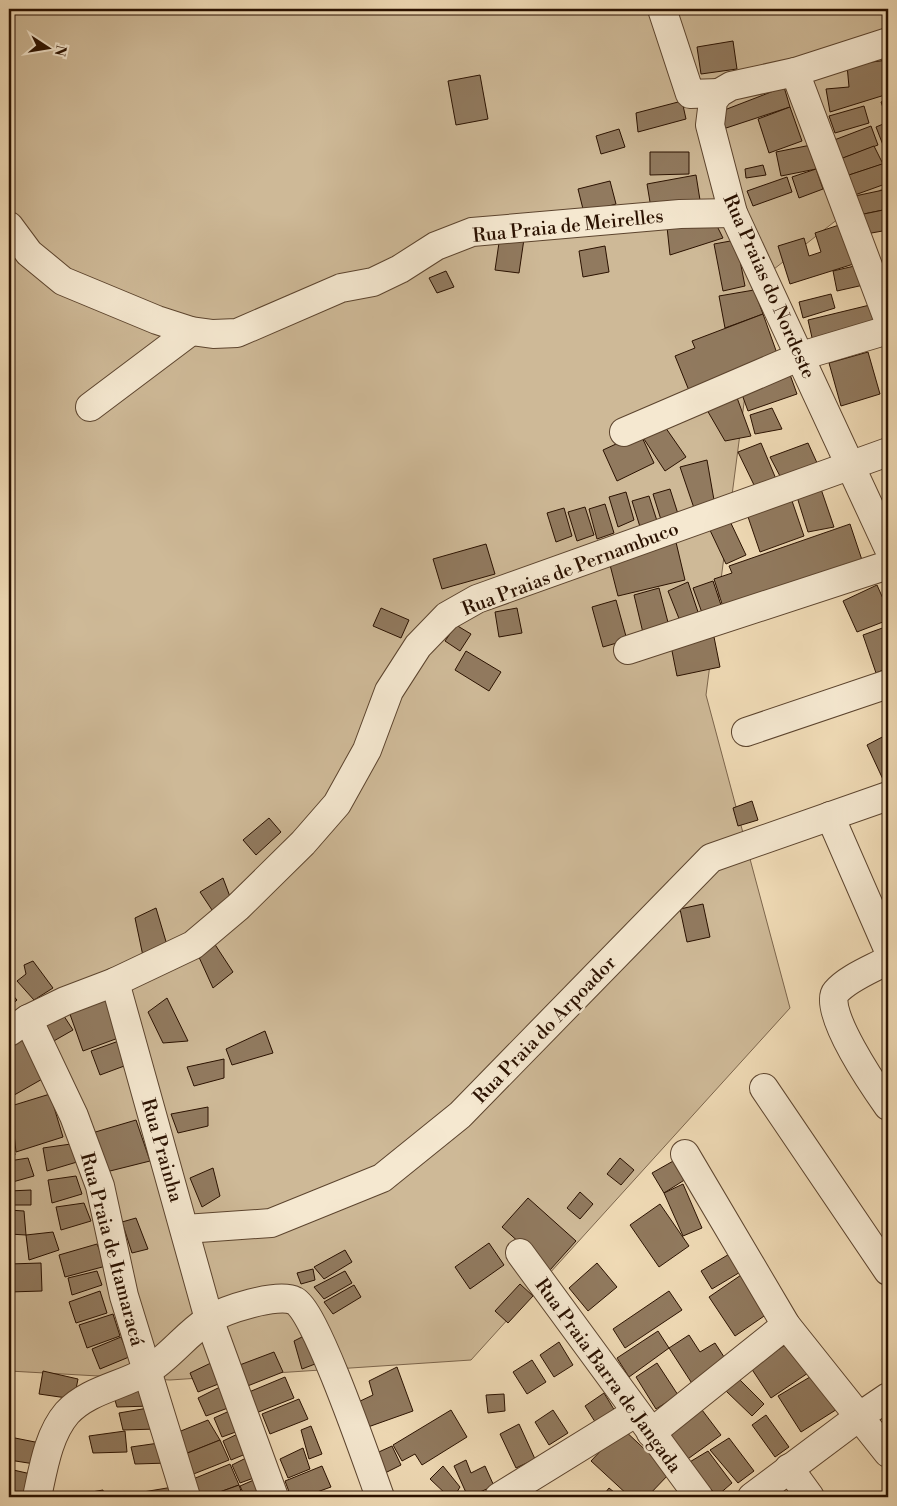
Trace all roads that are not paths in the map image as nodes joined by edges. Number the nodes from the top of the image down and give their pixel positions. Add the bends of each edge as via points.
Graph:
1 (662, 9) edge
2 (888, 42) edge
3 (795, 72) junction
4 (719, 93) junction
5 (732, 213) junction
6 (9, 226) edge
7 (888, 319) edge
8 (888, 330) edge
9 (191, 331) junction
10 (801, 356) junction
11 (90, 407) dead end
12 (624, 432) dead end
13 (888, 452) edge
14 (848, 465) junction
15 (888, 547) edge
16 (888, 565) edge
17 (628, 650) dead end
18 (888, 684) edge
19 (746, 732) dead end
20 (888, 796) edge
21 (830, 816) junction
22 (888, 949) edge
23 (888, 960) edge
24 (114, 982) junction
25 (18, 1026) edge
26 (764, 1088) dead end
27 (884, 1100) edge
28 (685, 1154) dead end
29 (185, 1229) junction
30 (520, 1253) dead end
31 (888, 1271) edge
32 (209, 1319) junction
33 (786, 1325) junction
34 (148, 1370) junction
35 (888, 1397) edge
36 (860, 1416) junction
37 (643, 1423) junction
38 (888, 1453) edge
39 (789, 1468) junction
40 (508, 1495) edge
41 (37, 1497) edge
42 (186, 1497) edge
43 (274, 1497) edge
44 (380, 1497) edge
45 (699, 1497) edge
46 (752, 1497) edge
47 (810, 1497) edge

1 - 4 street via 690,94
2 - 3 street
3 - 4 street via 731,86
3 - 7 street
4 - 5 street, Rua Praias do Nordeste via 711,106 710,125
5 - 9 street, Rua Praia de Meirelles via 680,214 472,232 436,246 373,282 341,288 237,333
5 - 10 street, Rua Praias do Nordeste
6 - 9 street, Rua Praia de Meirelles via 29,253 63,281
8 - 10 street
9 - 11 street
10 - 12 street
10 - 14 street, Rua Praias do Nordeste
13 - 14 street, Rua Praias de Pernambuco
14 - 15 street, Rua Praias do Nordeste
14 - 24 street, Rua Praias de Pernambuco via 477,599 447,616 418,646 389,691 367,750 337,804 303,843 238,907 192,945
16 - 17 street
18 - 19 street
20 - 21 street, Rua Praia do Arpoador
21 - 22 street
21 - 29 street, Rua Praia do Arpoador via 711,858 460,1115 382,1178 271,1223
23 - 27 street via 845,985 832,999 836,1018
24 - 25 street, Rua Praias de Pernambuco
24 - 29 street, Rua Prainha
25 - 34 street, Rua Praia de Itamaracá via 74,1116 100,1186 124,1296
26 - 31 street
28 - 33 street
29 - 32 street, Rua Prainha
30 - 37 street, Rua Praia Barra de Jangada
32 - 34 street
32 - 43 street, Rua Prainha
32 - 44 street via 270,1298 296,1301 305,1311 321,1345
33 - 36 street
33 - 37 street
34 - 41 street via 95,1393 68,1412 53,1436
34 - 42 street, Rua Praia de Itamaracá
35 - 36 street
36 - 38 street
36 - 39 street
37 - 40 street
37 - 45 street, Rua Praia Barra de Jangada
39 - 46 street
39 - 47 street

